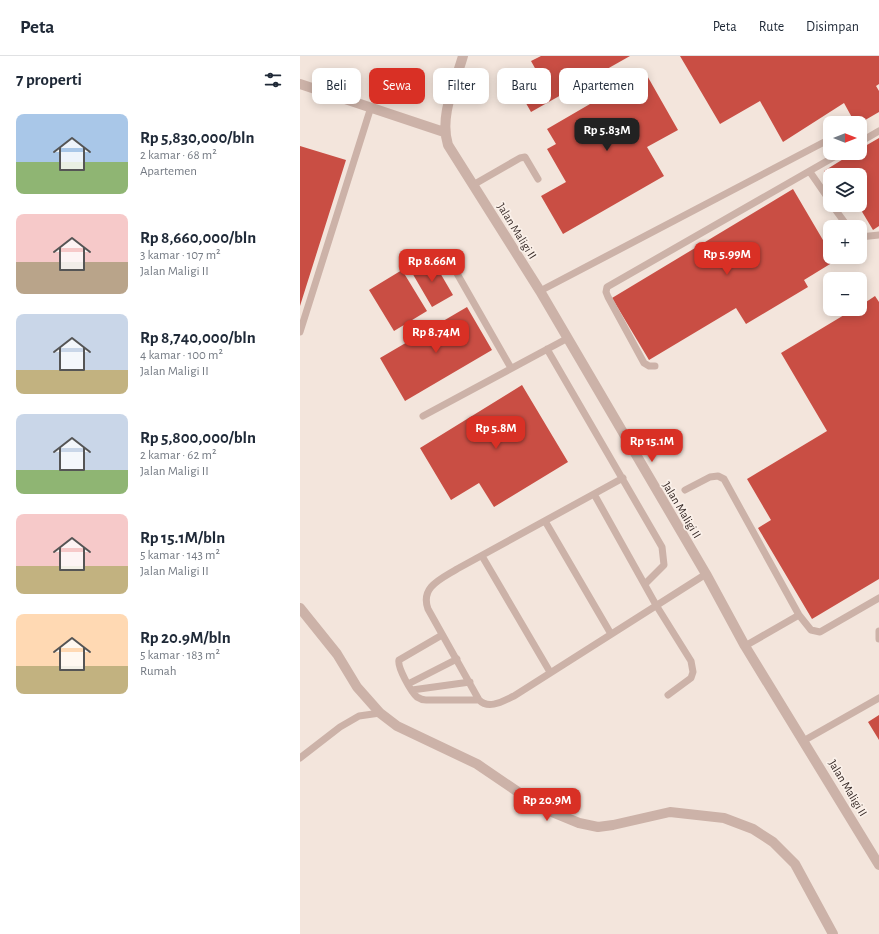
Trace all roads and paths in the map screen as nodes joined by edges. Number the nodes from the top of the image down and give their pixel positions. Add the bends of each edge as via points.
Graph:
1 (463, 56) edge
2 (300, 84) edge
3 (371, 107) junction
4 (879, 131) edge
5 (444, 132) junction
6 (867, 138) edge
7 (823, 143) edge
8 (830, 160) edge
9 (810, 172) junction
10 (538, 179) dead end
11 (473, 185) junction
12 (823, 191) edge
13 (879, 235) edge
14 (867, 236) edge
15 (447, 256) dead end
16 (540, 291) junction
17 (300, 332) edge
18 (568, 338) junction
19 (548, 348) junction
20 (655, 366) dead end
21 (511, 368) junction
22 (423, 416) dead end
23 (623, 478) junction
24 (685, 490) dead end
25 (594, 494) junction
26 (545, 521) junction
27 (482, 556) junction
28 (706, 574) junction
29 (644, 584) junction
30 (879, 598) edge
31 (656, 604) junction
32 (300, 608) edge
33 (799, 616) junction
34 (879, 630) edge
35 (611, 634) junction
36 (442, 635) junction
37 (879, 639) edge
38 (745, 646) junction
39 (457, 659) junction
40 (550, 672) junction
41 (470, 682) junction
42 (410, 687) junction
43 (668, 695) dead end
44 (879, 698) edge
45 (479, 700) junction
46 (380, 713) junction
47 (804, 740) junction
48 (300, 758) edge
49 (879, 865) edge
50 (833, 934) edge

1 - 5 street, Jalan Maligi II via 445,118
2 - 3 street
3 - 5 street
3 - 17 lane
4 - 6 lane
5 - 11 street, Jalan Maligi II via 448,145
7 - 16 lane
8 - 9 lane
9 - 12 lane
9 - 20 lane via 607,287 608,298 644,363
10 - 11 lane via 525,157
11 - 16 street, Jalan Maligi II
13 - 14 lane
15 - 21 lane
16 - 18 street, Jalan Maligi II
18 - 19 lane
18 - 28 street, Jalan Maligi II
19 - 21 lane
19 - 23 lane
21 - 22 lane
23 - 25 lane
23 - 29 lane via 662,547 665,557 664,565
24 - 33 lane via 710,477 718,476 724,479
25 - 26 lane
25 - 29 lane
26 - 27 lane
26 - 35 lane
27 - 36 lane via 438,580 426,592 428,609
27 - 40 lane
28 - 31 lane
28 - 38 street, Jalan Maligi II
29 - 31 lane
30 - 33 lane via 820,632 811,630
31 - 35 lane
31 - 43 lane via 691,661 691,678
32 - 46 street via 337,654 357,687
33 - 38 lane
34 - 37 lane
35 - 40 lane
36 - 39 lane
36 - 42 lane via 399,660 400,668
38 - 47 street, Jalan Maligi II
39 - 41 lane
39 - 42 lane
40 - 45 lane via 514,696 500,702 486,705
41 - 42 lane
41 - 45 lane
42 - 45 lane via 418,698 426,700
44 - 47 lane
46 - 48 lane via 360,716 340,727
46 - 50 street via 397,726 477,764 540,807 579,824 606,826 670,812 724,818 754,829 773,842 795,864
47 - 49 street, Jalan Maligi II

